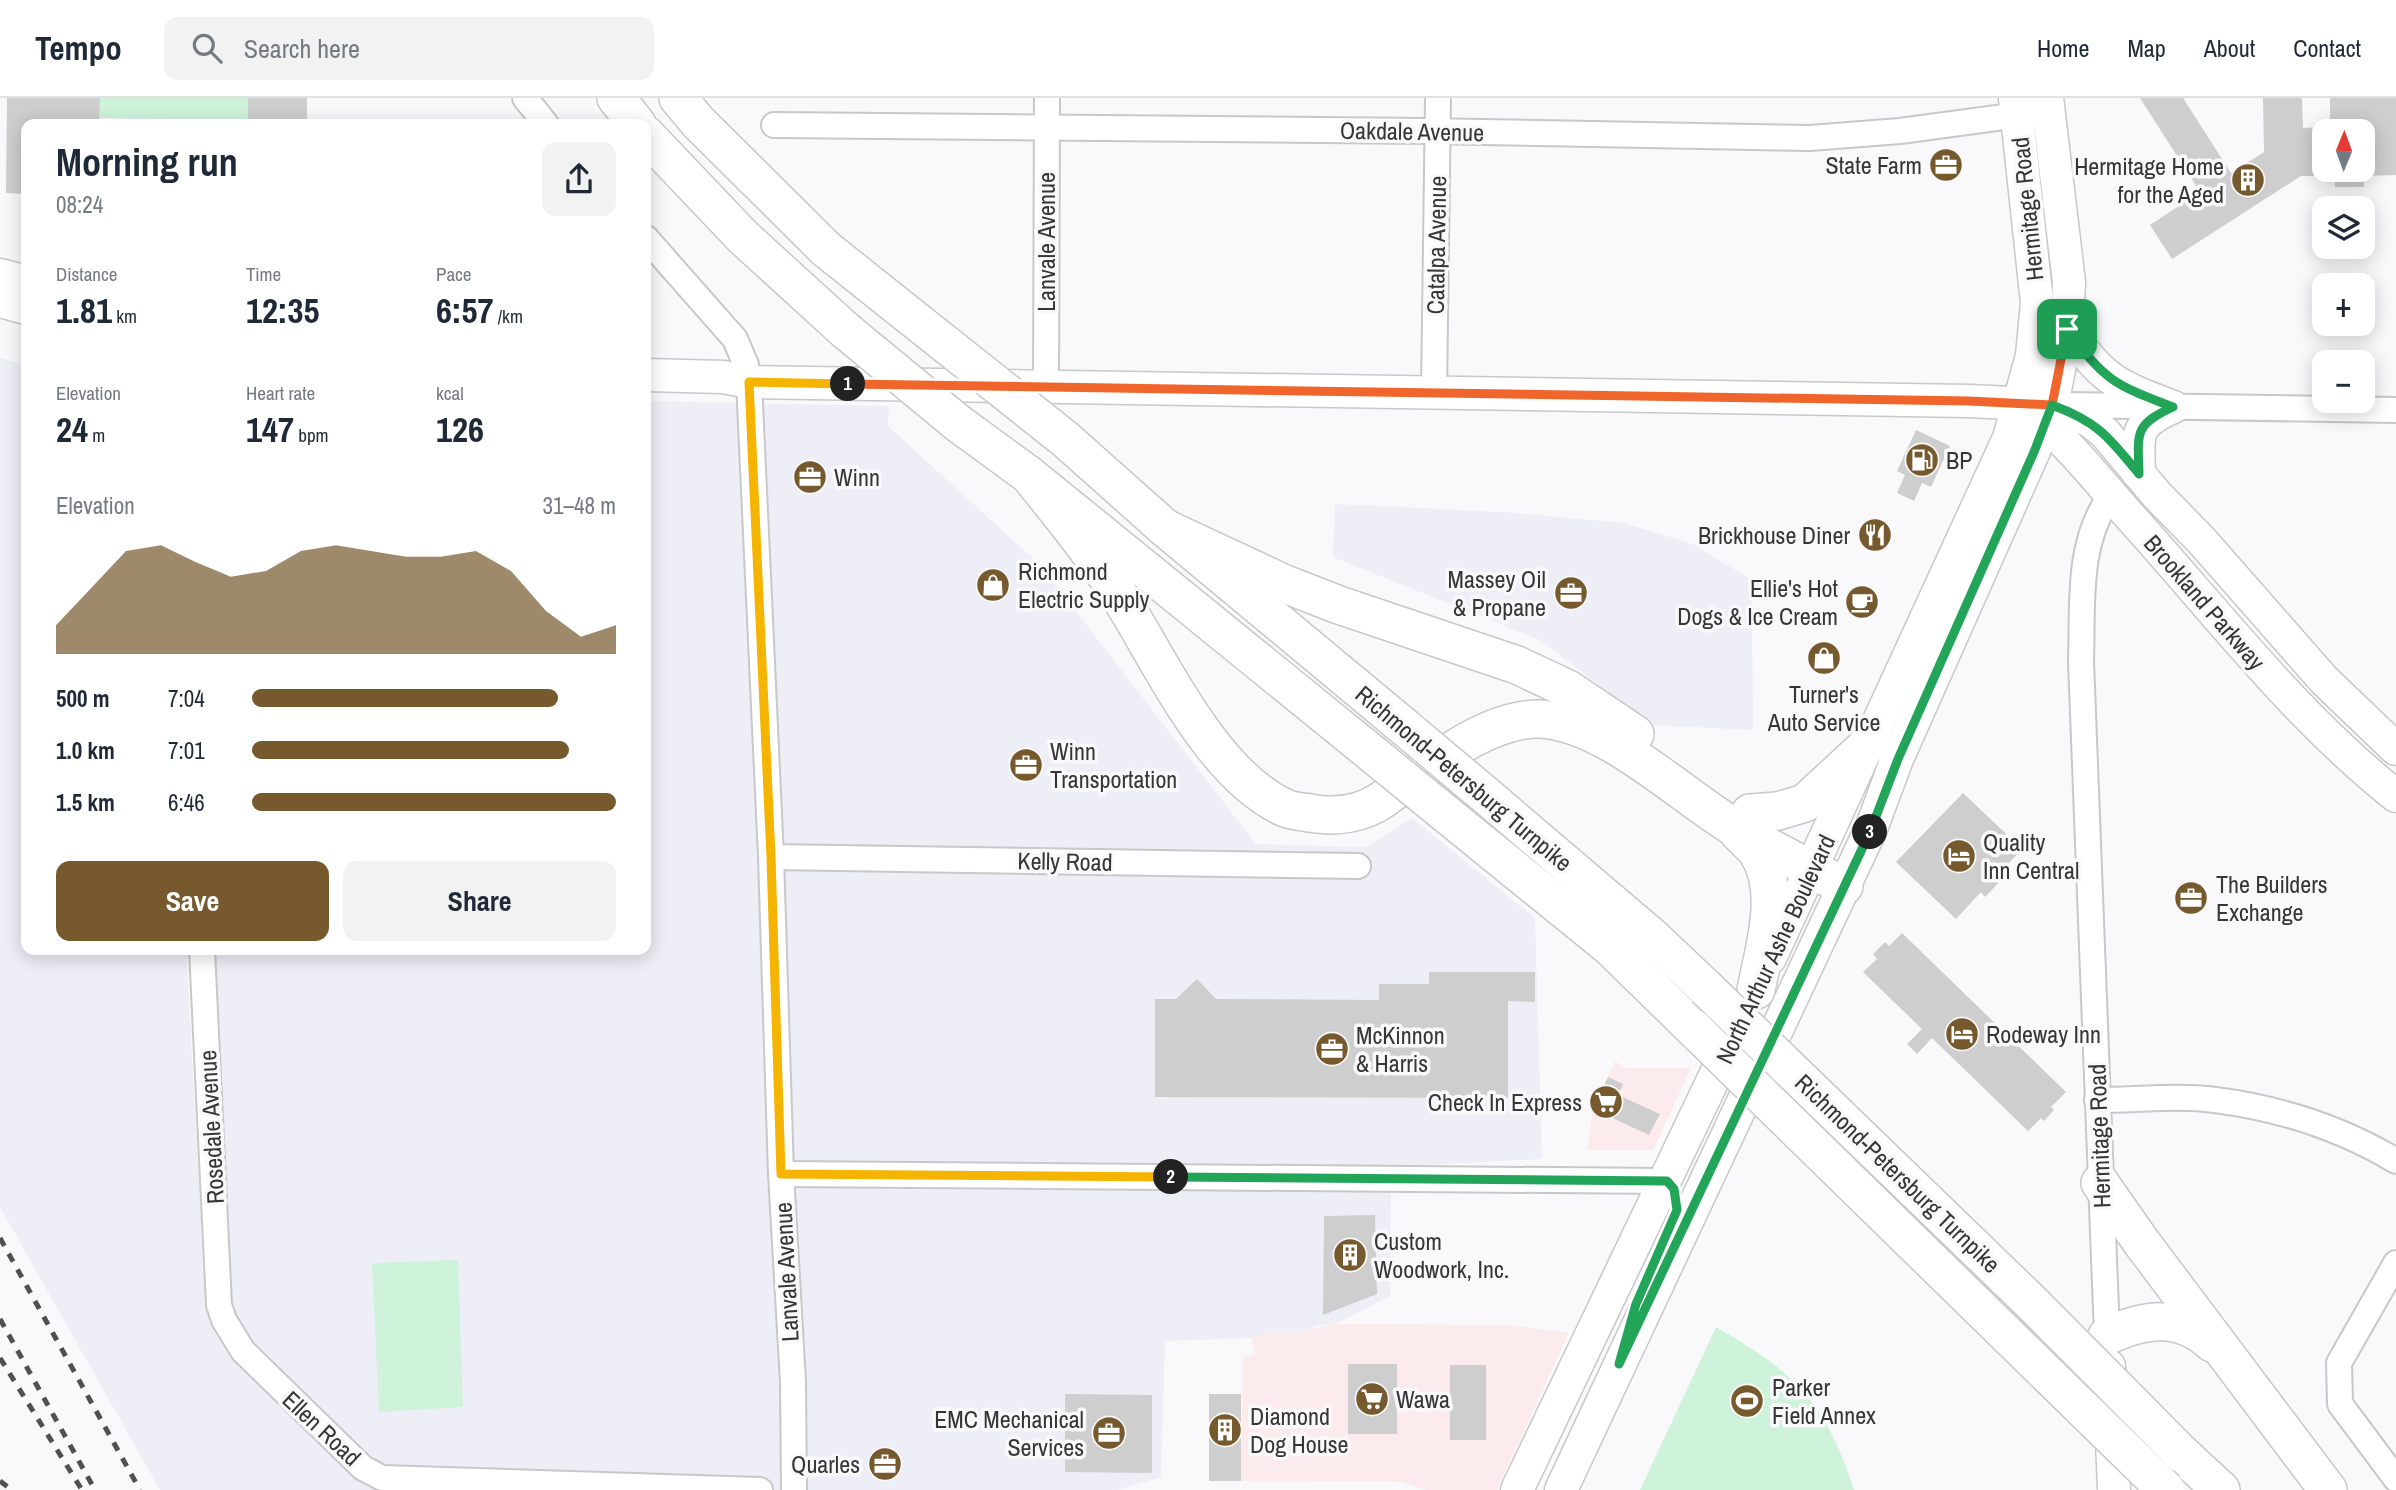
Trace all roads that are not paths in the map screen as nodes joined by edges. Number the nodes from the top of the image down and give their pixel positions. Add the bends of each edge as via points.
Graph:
1 (525, 98) edge
2 (616, 98) edge
3 (678, 98) edge
4 (1047, 98) edge
5 (1438, 98) edge
6 (2047, 105) edge
7 (2016, 107) edge
8 (542, 119) edge
9 (633, 119) edge
10 (774, 125) dead end
11 (1046, 126) junction
12 (1437, 131) junction
13 (651, 140) edge
14 (651, 244) edge
15 (0, 275) edge
16 (21, 281) edge
17 (0, 301) edge
18 (21, 307) edge
19 (2067, 329) junction
20 (651, 375) edge
21 (749, 382) junction
22 (1046, 386) junction
23 (651, 387) edge
24 (1434, 393) junction
25 (2021, 403) junction
26 (2173, 407) junction
27 (2396, 411) edge
28 (2049, 414) junction
29 (2139, 474) junction
30 (1029, 475) junction
31 (2112, 495) junction
32 (1165, 528) junction
33 (1871, 742) junction
34 (2396, 748) edge
35 (2396, 796) edge
36 (1741, 819) junction
37 (771, 857) junction
38 (1815, 862) junction
39 (1358, 866) dead end
40 (1847, 880) junction
41 (202, 955) edge
42 (1756, 990) junction
43 (2097, 1100) junction
44 (2396, 1161) edge
45 (781, 1174) junction
46 (1667, 1181) junction
47 (2100, 1183) junction
48 (2396, 1263) edge
49 (219, 1305) joint
50 (2107, 1336) junction
51 (2224, 1353) junction
52 (1619, 1364) junction
53 (2396, 1479) edge
54 (392, 1485) edge
55 (760, 1490) edge
56 (794, 1490) edge
57 (1517, 1490) edge
58 (1561, 1490) edge
59 (2114, 1490) edge
60 (2166, 1490) edge
61 (2221, 1490) edge
62 (2328, 1490) edge

1 - 8 street
2 - 9 highway
3 - 32 highway, Richmond-Petersburg Turnpike, bridge via 826,249 1065,439
4 - 11 street, Lanvale Avenue
5 - 12 street, Catalpa Avenue
6 - 7 street, Oakdale Avenue
6 - 19 main road, Hermitage Road via 2069,282
7 - 12 street, Oakdale Avenue via 1843,137
7 - 25 main road, Hermitage Road via 2037,303 2035,340
10 - 11 street, Oakdale Avenue
11 - 12 street, Oakdale Avenue
11 - 22 street, Lanvale Avenue
12 - 24 street, Catalpa Avenue
13 - 30 highway, Richmond-Petersburg Turnpike, bridge via 743,237 845,330
14 - 21 street, Lanvale Avenue via 735,339
15 - 16 main road
17 - 18 main road
19 - 26 main road via 2106,377 2124,389
19 - 28 main road, Hermitage Road
20 - 21 main road
21 - 22 main road
21 - 23 main road via 728,389
21 - 37 street, Lanvale Avenue
22 - 24 main road
24 - 25 main road
25 - 28 main road, Brookland Parkway
25 - 33 main road, North Arthur Ashe Boulevard
26 - 27 street
26 - 28 street
26 - 29 main road via 2143,425
28 - 29 main road, Brookland Parkway via 2090,421
28 - 31 main road, Brookland Parkway
28 - 40 main road, North Arthur Ashe Boulevard
29 - 34 main road, Brookland Parkway via 2323,680
30 - 36 highway via 1114,586 1223,759 1253,787 1287,809 1326,815 1352,813 1377,803 1500,725 1533,719 1566,723 1608,742
30 - 60 highway, Richmond-Petersburg Turnpike, bridge via 1610,947
31 - 35 main road, Brookland Parkway via 2298,708
31 - 43 street, Hermitage Road via 2096,519 2086,552 2081,661
32 - 36 highway via 1329,601 1517,665 1568,689
32 - 61 highway, Richmond-Petersburg Turnpike, bridge via 1652,937
33 - 36 highway via 1805,803
33 - 38 main road, North Arthur Ashe Boulevard
36 - 38 highway
36 - 42 highway via 1767,877 1769,897
37 - 39 street, Kelly Road
37 - 45 street, Lanvale Avenue
38 - 40 highway
38 - 42 main road, North Arthur Ashe Boulevard
40 - 52 main road, North Arthur Ashe Boulevard
41 - 49 street, Rosedale Avenue
42 - 46 main road, North Arthur Ashe Boulevard
43 - 44 street via 2212,1100 2289,1114 2372,1146
43 - 47 street, Hermitage Road
45 - 46 street
45 - 56 street, Lanvale Avenue
46 - 52 main road via 1674,1189 1677,1210 1636,1304
46 - 57 main road, North Arthur Ashe Boulevard
47 - 50 street, Hermitage Road
47 - 51 highway
48 - 53 street via 2339,1363 2340,1404
49 - 54 street, Ellen Road via 233,1339 255,1364 363,1468
50 - 51 highway via 2134,1324 2168,1322 2202,1333
50 - 59 main road, Hermitage Road
51 - 62 highway
52 - 58 main road, North Arthur Ashe Boulevard
54 - 55 street, Ellen Road

